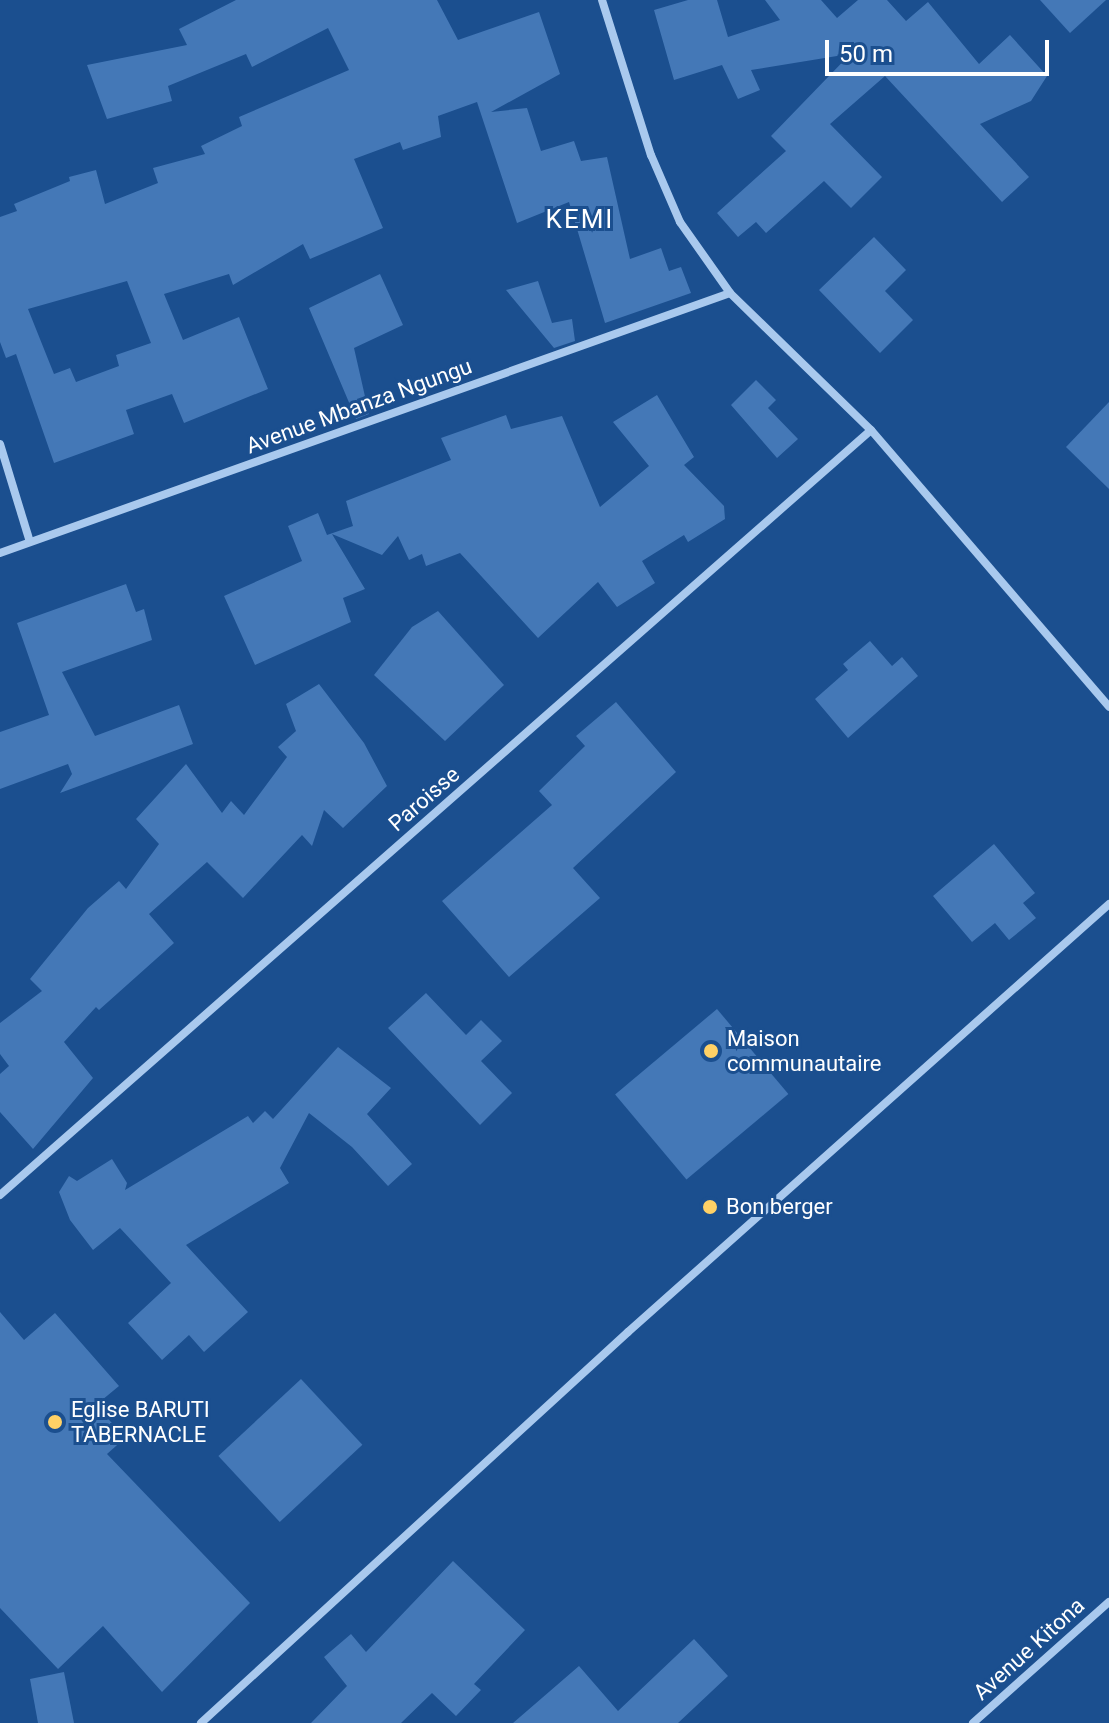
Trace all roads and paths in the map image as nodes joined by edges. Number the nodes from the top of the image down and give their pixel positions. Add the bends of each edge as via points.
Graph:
1 (602, 0) edge
2 (730, 293) junction
3 (871, 430) junction
4 (0, 444) edge
5 (30, 542) junction
6 (0, 553) edge
7 (1109, 707) edge
8 (1109, 904) edge
9 (0, 1195) edge
10 (1109, 1602) edge
11 (201, 1723) edge
12 (973, 1723) edge

1 - 2 street via 651,155 680,222
2 - 3 street
2 - 5 street, Avenue Mbanza Ngungu
3 - 7 street
3 - 9 street, Paroisse
4 - 5 street
5 - 6 street, Avenue Mbanza Ngungu
8 - 11 street via 639,1322
10 - 12 street, Avenue Kitona

